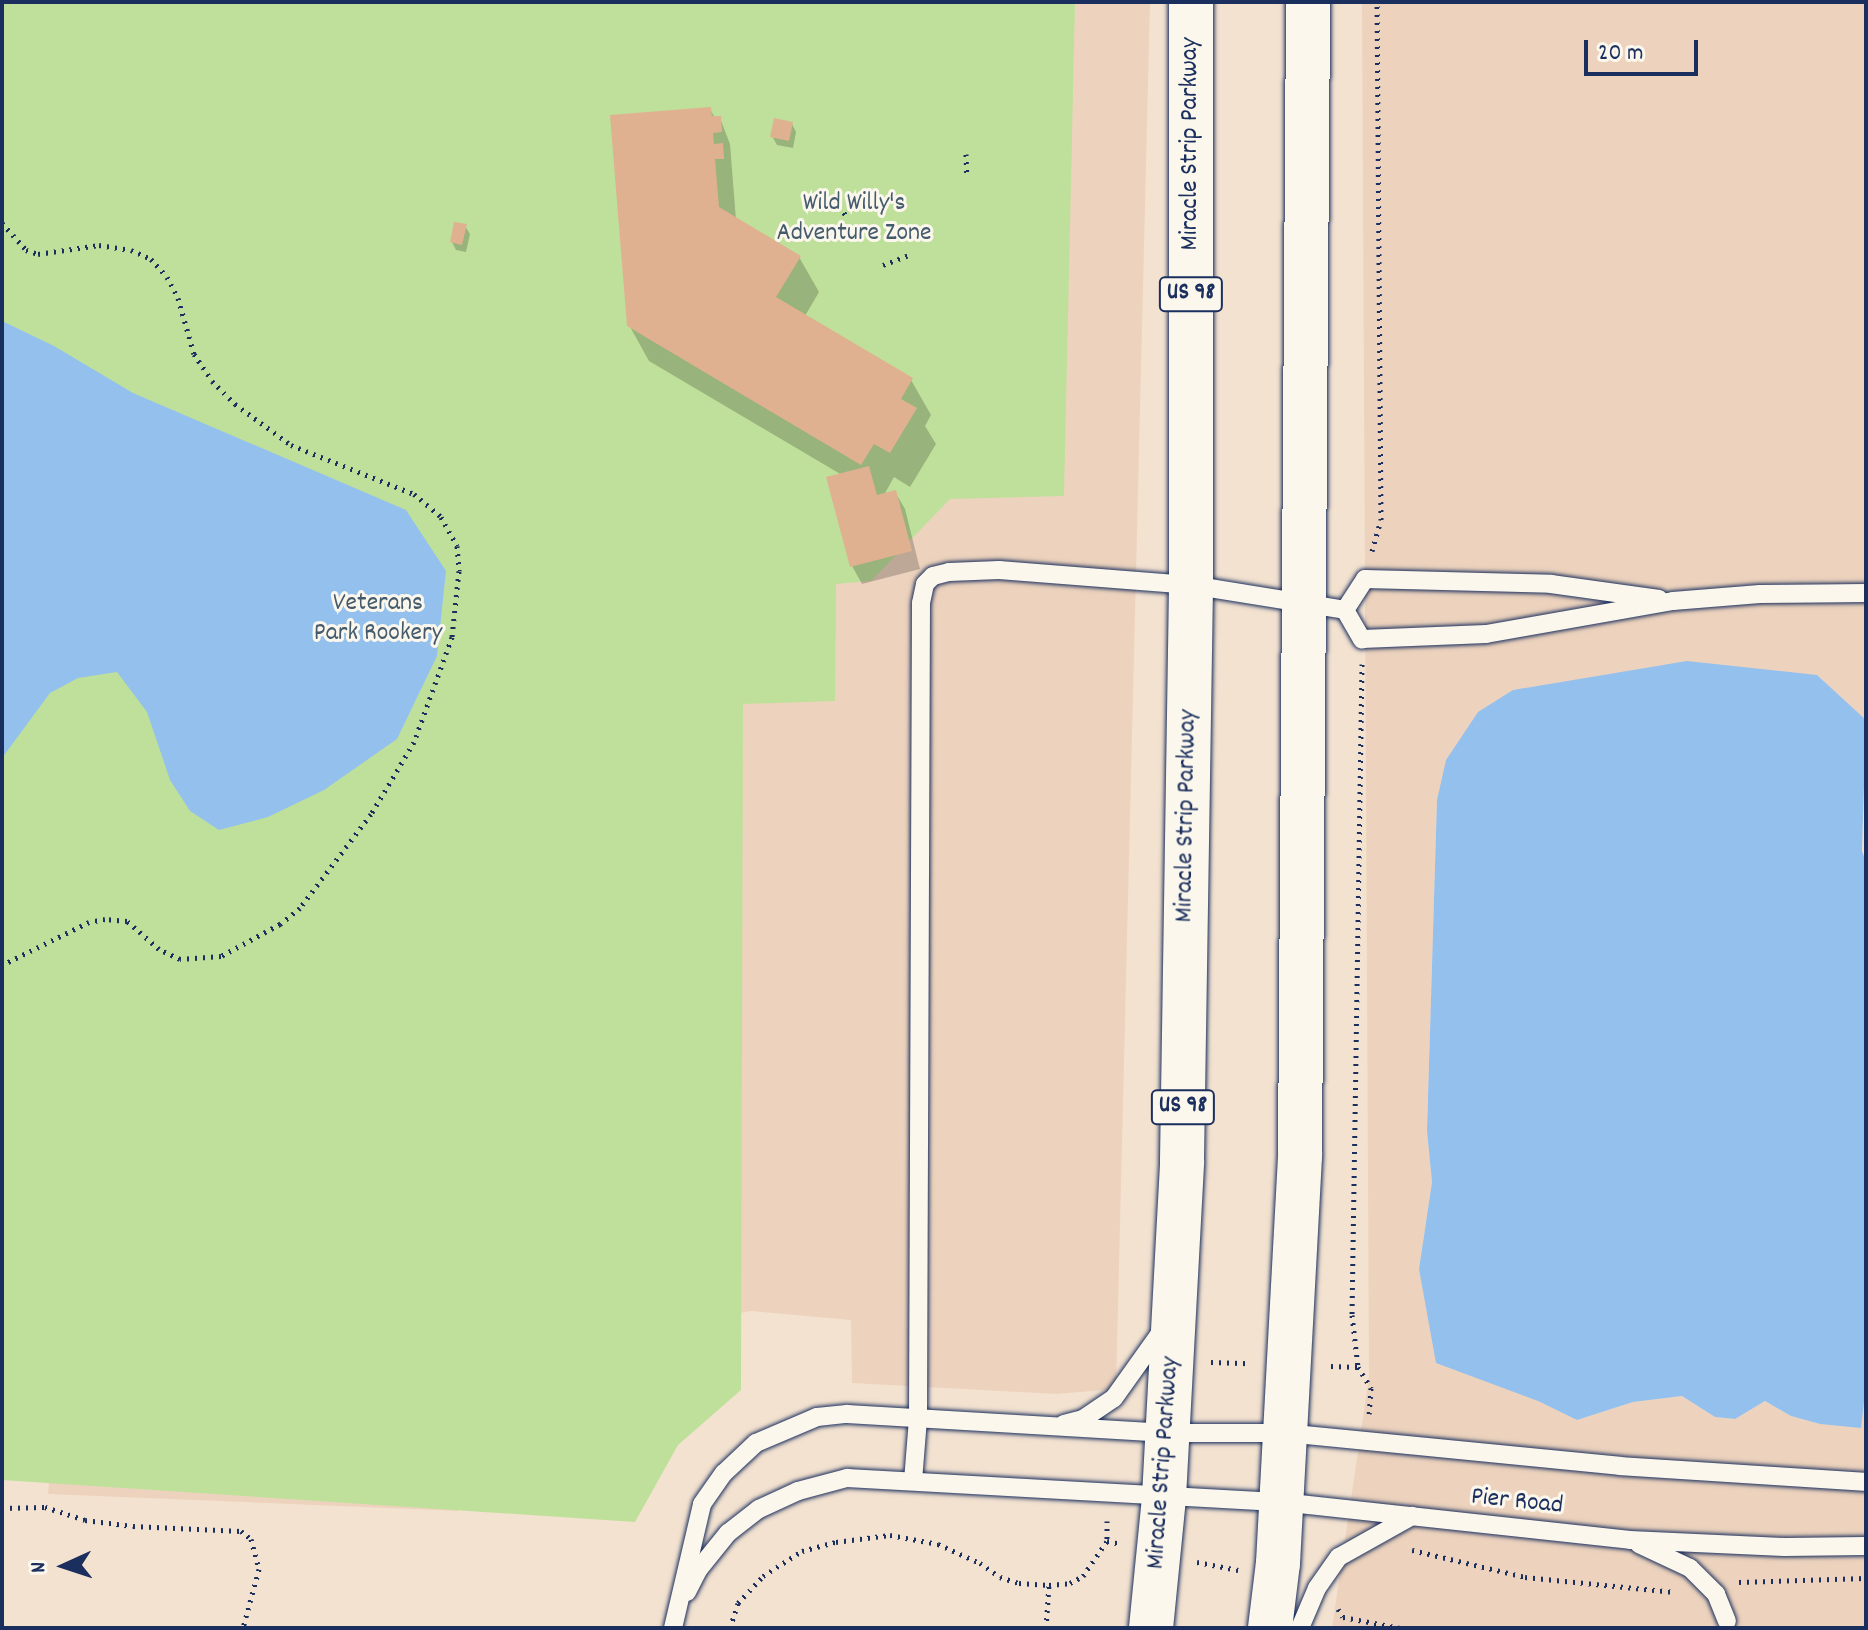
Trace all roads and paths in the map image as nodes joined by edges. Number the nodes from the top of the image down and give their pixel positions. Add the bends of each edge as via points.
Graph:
1 (1191, 2) edge
2 (1308, 2) edge
3 (1377, 2) edge
4 (966, 154) dead end
5 (967, 177) dead end
6 (834, 200) dead end
7 (848, 218) dead end
8 (2, 223) edge
9 (911, 254) dead end
10 (883, 265) dead end
11 (1365, 579) junction
12 (1191, 585) junction
13 (1866, 593) edge
14 (1673, 601) junction
15 (1325, 606) junction
16 (1362, 639) junction
17 (2, 965) edge
18 (1174, 1312) junction
19 (918, 1419) junction
20 (1053, 1426) junction
21 (1167, 1433) junction
22 (1285, 1433) junction
23 (1367, 1441) junction
24 (913, 1481) junction
25 (1866, 1482) edge
26 (1164, 1497) junction
27 (1281, 1502) junction
28 (2, 1508) edge
29 (1412, 1516) junction
30 (1630, 1540) junction
31 (1107, 1541) dead end
32 (1866, 1546) edge
33 (1408, 1550) dead end
34 (1866, 1578) edge
35 (1049, 1585) junction
36 (1708, 1586) junction
37 (1337, 1604) dead end
38 (679, 1608) junction
39 (1727, 1621) dead end
40 (243, 1628) edge
41 (673, 1628) edge
42 (730, 1628) edge
43 (1046, 1628) edge
44 (1151, 1628) edge
45 (1270, 1628) edge
46 (1300, 1628) edge
47 (1400, 1628) edge

1 - 12 highway, Miracle Strip Parkway / US 98
2 - 15 highway
3 - 11 path via 1381,520
4 - 5 path
6 - 7 path
8 - 17 path via 26,250 38,254 99,245 151,259 178,298 194,354 212,381 291,445 414,494 441,517 457,546 459,571 452,637 414,742 371,814 300,908 221,956 180,959 159,949 127,921 105,919
9 - 10 path
11 - 14 lane via 1551,584
11 - 15 lane
12 - 15 lane
12 - 18 highway, Miracle Strip Parkway / US 98 via 1182,1160
12 - 19 lane via 999,570 949,572 925,584
13 - 14 lane
14 - 16 lane via 1486,634
15 - 16 lane
15 - 22 highway
16 - 23 path via 1352,1315 1358,1367 1371,1388
18 - 20 lane via 1114,1398 1083,1419
18 - 21 highway, Miracle Strip Parkway / US 98
19 - 20 lane, Pier Road
19 - 24 lane
19 - 38 lane, Pier Road via 817,1417 756,1443 724,1473 702,1504
20 - 21 lane, Pier Road
21 - 22 lane, Pier Road
21 - 26 highway, Miracle Strip Parkway / US 98
22 - 23 lane, Pier Road
22 - 27 highway
23 - 25 lane, Pier Road via 1620,1466
24 - 26 lane, Pier Road
24 - 38 lane, Pier Road via 847,1478 798,1491 759,1509 728,1533 698,1570
26 - 27 lane, Pier Road
26 - 44 highway, Miracle Strip Parkway / US 98
27 - 29 lane, Pier Road
27 - 45 highway
28 - 40 path via 45,1507 85,1520 133,1526 241,1531 251,1539 259,1569
29 - 30 lane, Pier Road
29 - 46 lane via 1339,1557 1317,1588
30 - 32 lane, Pier Road
30 - 36 lane via 1690,1568
31 - 35 path via 1083,1576
33 - 36 path via 1525,1577 1670,1593
34 - 36 path
35 - 42 path via 1000,1577 938,1544 890,1535 836,1542 802,1551 763,1576 738,1603
35 - 43 path
36 - 39 lane
37 - 47 path via 1343,1617
38 - 41 lane

